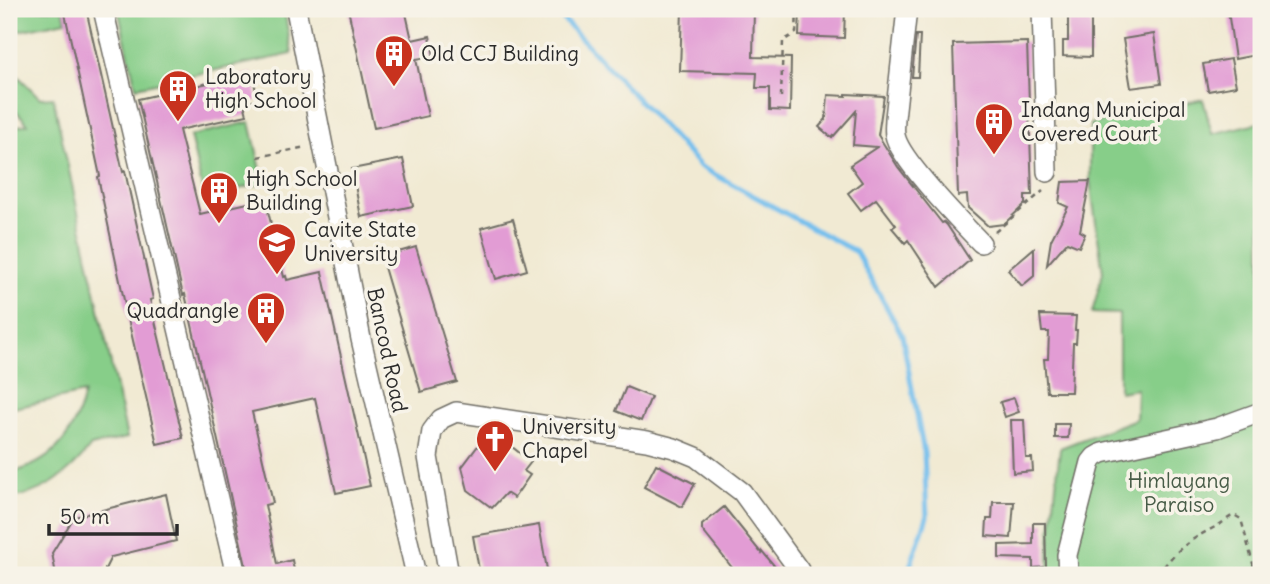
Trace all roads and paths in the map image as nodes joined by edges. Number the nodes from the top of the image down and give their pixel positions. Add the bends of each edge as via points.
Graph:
1 (103, 9) edge
2 (296, 9) edge
3 (797, 9) edge
4 (907, 9) edge
5 (1042, 9) edge
6 (781, 97) dead end
7 (313, 146) dead end
8 (258, 157) dead end
9 (1047, 172) joint
10 (981, 243) joint
11 (1261, 412) edge
12 (236, 575) edge
13 (415, 575) edge
14 (449, 575) edge
15 (800, 575) edge
16 (1068, 575) edge
17 (1158, 575) edge
18 (1256, 575) edge

1 - 12 street
2 - 13 street, Bancod Road via 361,339
3 - 6 path via 796,33 783,41
4 - 10 street via 895,134 930,187
5 - 9 street
7 - 8 path
9 - 10 path via 1048,186
11 - 16 street via 1217,428 1095,457 1067,555
14 - 15 street via 428,457 432,431 441,419 456,412 647,441 696,457 742,492
17 - 18 path via 1179,549 1234,515 1241,519

